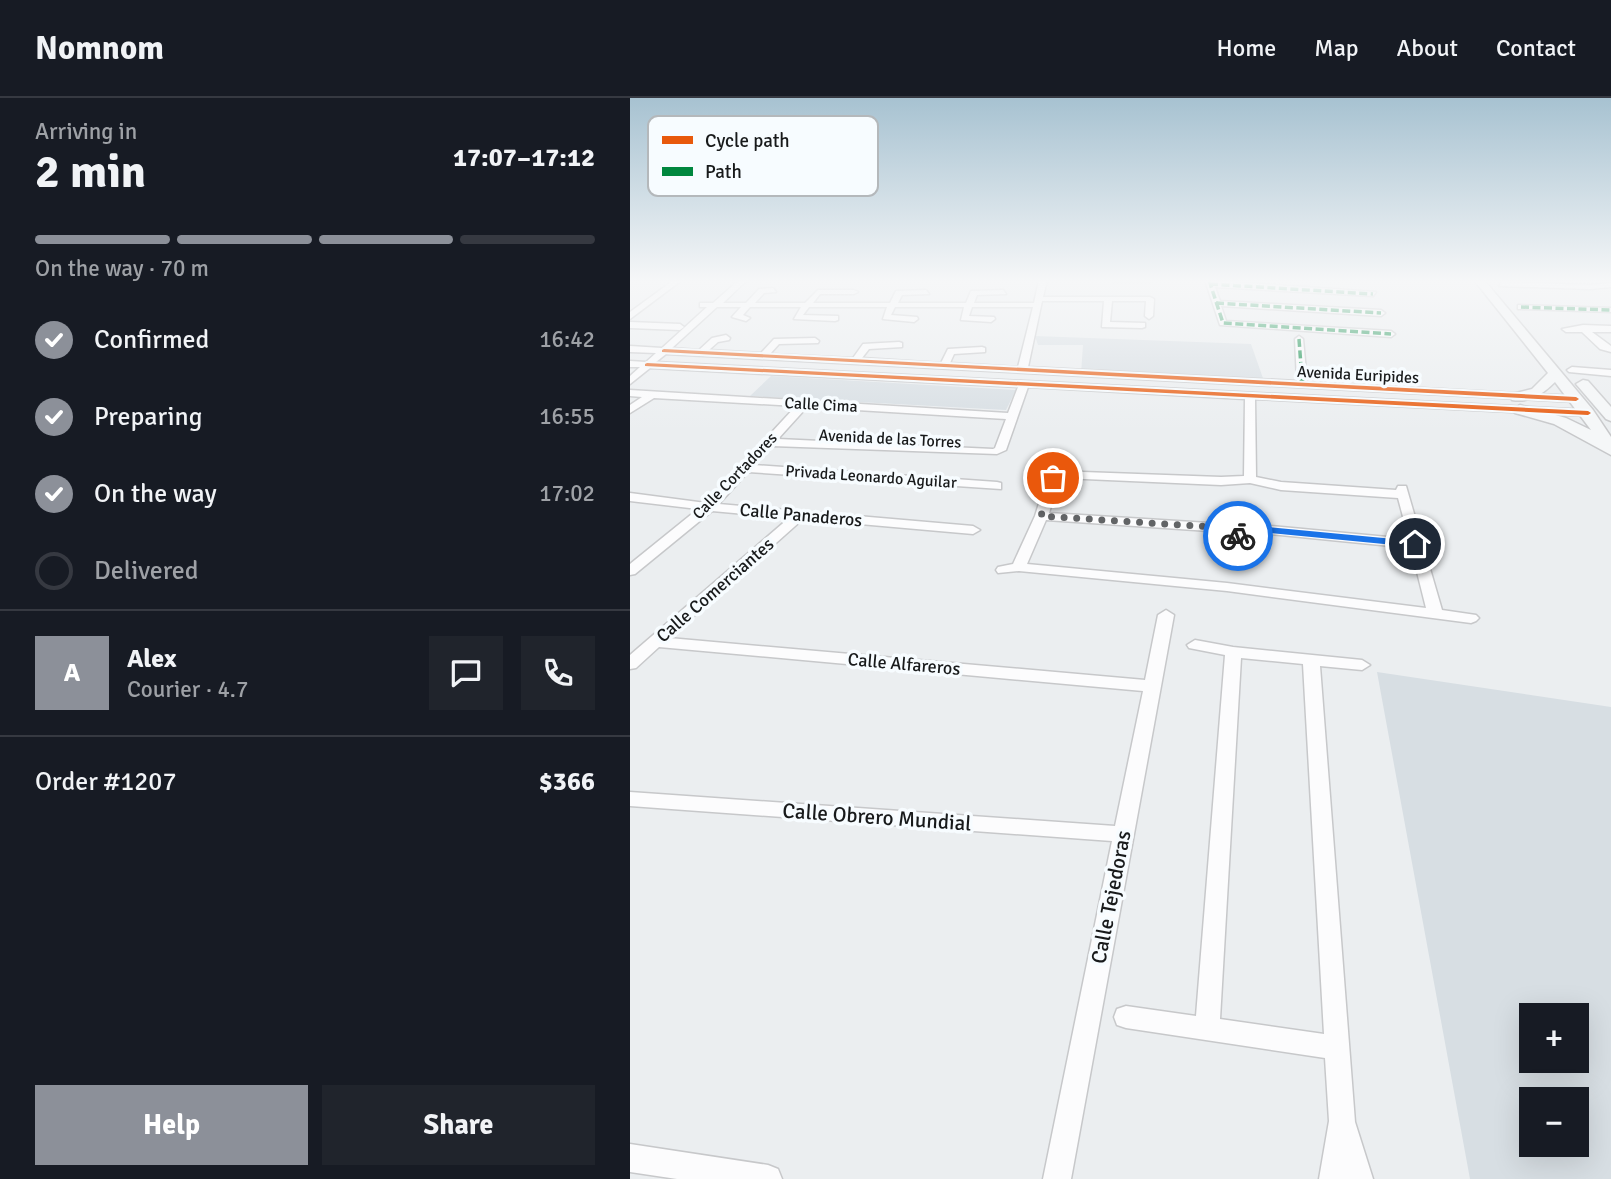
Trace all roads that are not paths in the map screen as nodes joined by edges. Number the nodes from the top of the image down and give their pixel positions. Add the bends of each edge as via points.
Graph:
1 (677, 330) edge
2 (684, 330) edge
3 (1029, 330) edge
4 (1287, 330) edge
5 (1317, 330) edge
6 (1321, 330) edge
7 (1390, 330) edge
8 (1520, 330) edge
9 (1586, 330) edge
10 (726, 338) dead end
11 (1299, 339) junction
12 (815, 341) dead end
13 (899, 345) dead end
14 (630, 349) edge
15 (1611, 349) edge
16 (982, 350) dead end
17 (658, 352) junction
18 (701, 353) junction
19 (689, 356) junction
20 (744, 356) junction
21 (762, 357) junction
22 (855, 362) junction
23 (632, 365) edge
24 (647, 365) junction
25 (1567, 365) joint
26 (677, 366) junction
27 (944, 367) junction
28 (1022, 371) junction
29 (1555, 373) junction
30 (1611, 373) edge
31 (630, 381) edge
32 (1232, 382) junction
33 (1024, 384) junction
34 (1302, 386) junction
35 (1106, 388) junction
36 (630, 393) edge
37 (651, 395) junction
38 (1250, 396) junction
39 (1484, 396) junction
40 (1576, 400) junction
41 (804, 404) junction
42 (1519, 404) junction
43 (1599, 404) edge
44 (1491, 409) junction
45 (630, 410) edge
46 (1012, 416) junction
47 (1611, 416) edge
48 (773, 437) junction
49 (1609, 448) edge
50 (745, 468) junction
51 (1250, 479) junction
52 (997, 486) dead end
53 (630, 497) edge
54 (709, 508) junction
55 (800, 515) junction
56 (1041, 516) junction
57 (973, 530) dead end
58 (1415, 544) junction
59 (1019, 567) junction
60 (1003, 570) dead end
61 (630, 571) edge
62 (1434, 613) junction
63 (1166, 615) dead end
64 (1471, 618) dead end
65 (656, 642) junction
66 (1195, 645) dead end
67 (1233, 652) junction
68 (1311, 661) junction
69 (630, 664) edge
70 (1362, 665) dead end
71 (1152, 686) junction
72 (630, 799) edge
73 (1123, 834) junction
74 (1126, 1017) dead end
75 (1207, 1029) junction
76 (1338, 1048) junction
77 (1342, 1121) junction
78 (630, 1158) edge
79 (764, 1179) edge
80 (1057, 1179) edge
81 (1333, 1179) edge
82 (1359, 1179) edge

1 - 17 street
2 - 17 street
3 - 28 street
4 - 11 street
5 - 11 street
6 - 7 street via 1393,338
8 - 29 main road
9 - 15 street
10 - 18 street via 717,338
11 - 34 street
12 - 21 street via 777,341
13 - 22 street via 866,346
14 - 17 street, Avenida Euripides
16 - 27 street via 951,351
17 - 18 street, Avenida Euripides
17 - 19 street, Avenida Euripides
17 - 23 street
17 - 24 street
18 - 20 street, Avenida Euripides
19 - 20 street, Avenida Euripides
19 - 26 street via 675,362
20 - 21 street, Avenida Euripides
21 - 22 street, Avenida Euripides
22 - 27 street, Avenida Euripides
23 - 24 street, Avenida Euripides
24 - 26 street, Avenida Euripides
24 - 31 street
25 - 30 street
25 - 43 main road
26 - 33 street, Avenida Euripides
27 - 28 street, Avenida Euripides
28 - 32 street, Avenida Euripides
29 - 40 main road
29 - 42 main road via 1545,387
32 - 34 street, Avenida Euripides
32 - 35 street, Avenida Euripides via 1100,381 1098,385
33 - 35 street, Avenida Euripides
33 - 46 street
34 - 39 street, Avenida Euripides
35 - 38 street, Avenida Euripides
36 - 37 street, Calle Cima
37 - 41 street, Calle Cima
37 - 45 street
38 - 44 street, Avenida Euripides
38 - 51 street
39 - 42 street, Avenida Euripides
39 - 44 street
40 - 42 street, Avenida Euripides
40 - 43 main road
41 - 46 street, Calle Cima
41 - 48 street, Calle Cortadores
42 - 43 street, Avenida Euripides
42 - 44 street, Avenida Euripides
42 - 49 main road
43 - 47 main road
43 - 49 main road
46 - 48 street, Avenida de las Torres via 998,448
48 - 50 street, Calle Cortadores
50 - 52 street, Privada Leonardo Aguilar
50 - 54 street, Calle Cortadores
51 - 56 street via 1059,474 1053,478
51 - 58 street via 1402,492
53 - 54 street, Calle Panaderos
54 - 55 street, Calle Panaderos
54 - 61 street, Calle Cortadores
55 - 57 street, Calle Panaderos
55 - 65 street, Calle Comerciantes
56 - 58 street via 1228,528 1234,535 1248,538 1267,530
56 - 59 street
58 - 62 street
59 - 60 street
59 - 62 street
62 - 64 street
63 - 71 street, Calle Tejedoras
65 - 69 street, Calle Comerciantes
65 - 71 street, Calle Alfareros
66 - 67 street
67 - 68 street
67 - 75 street
68 - 70 street
68 - 76 street
71 - 73 street, Calle Tejedoras
72 - 73 street, Calle Obrero Mundial
73 - 80 street, Calle Tejedoras
74 - 75 street
75 - 76 street
76 - 77 street
77 - 81 street
77 - 82 street
78 - 79 street

